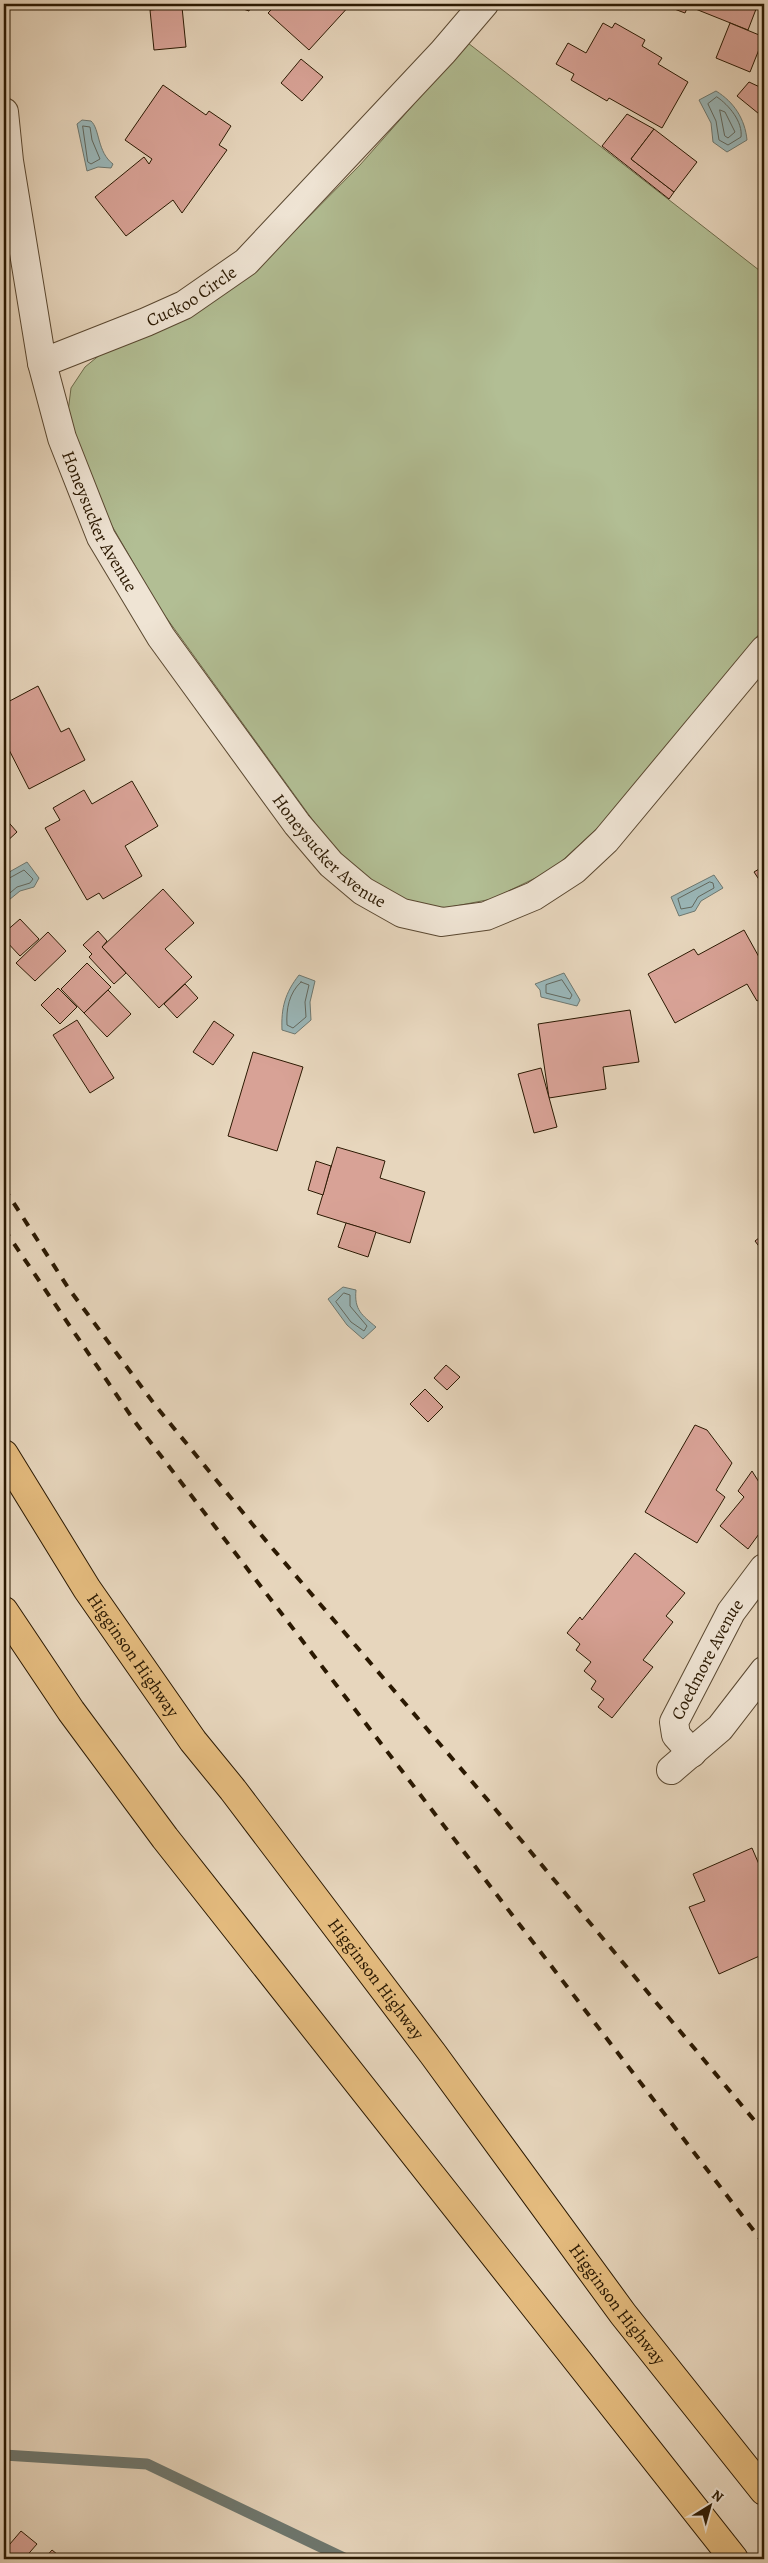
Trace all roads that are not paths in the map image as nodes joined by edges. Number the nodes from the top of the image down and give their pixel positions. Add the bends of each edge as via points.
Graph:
1 (484, 4) edge
2 (4, 112) edge
3 (42, 362) junction
4 (764, 650) edge
5 (4, 1454) edge
6 (764, 1568) edge
7 (4, 1611) edge
8 (764, 1671) edge
9 (692, 1753) junction
10 (671, 1770) dead end
11 (764, 2491) edge
12 (734, 2559) edge

1 - 3 street, Cuckoo Circle via 246,262 184,305
2 - 3 street
3 - 4 street, Honeysucker Avenue via 62,438 100,537 160,637 297,824 331,864 363,891 402,913 442,922 486,916 534,896 574,870 606,840
5 - 11 highway, Higginson Highway via 87,1590 193,1741 427,2046 623,2314
6 - 9 street, Coedmore Avenue via 731,1612 674,1722 676,1735
7 - 12 highway via 165,1838
8 - 9 street via 720,1728
9 - 10 street

